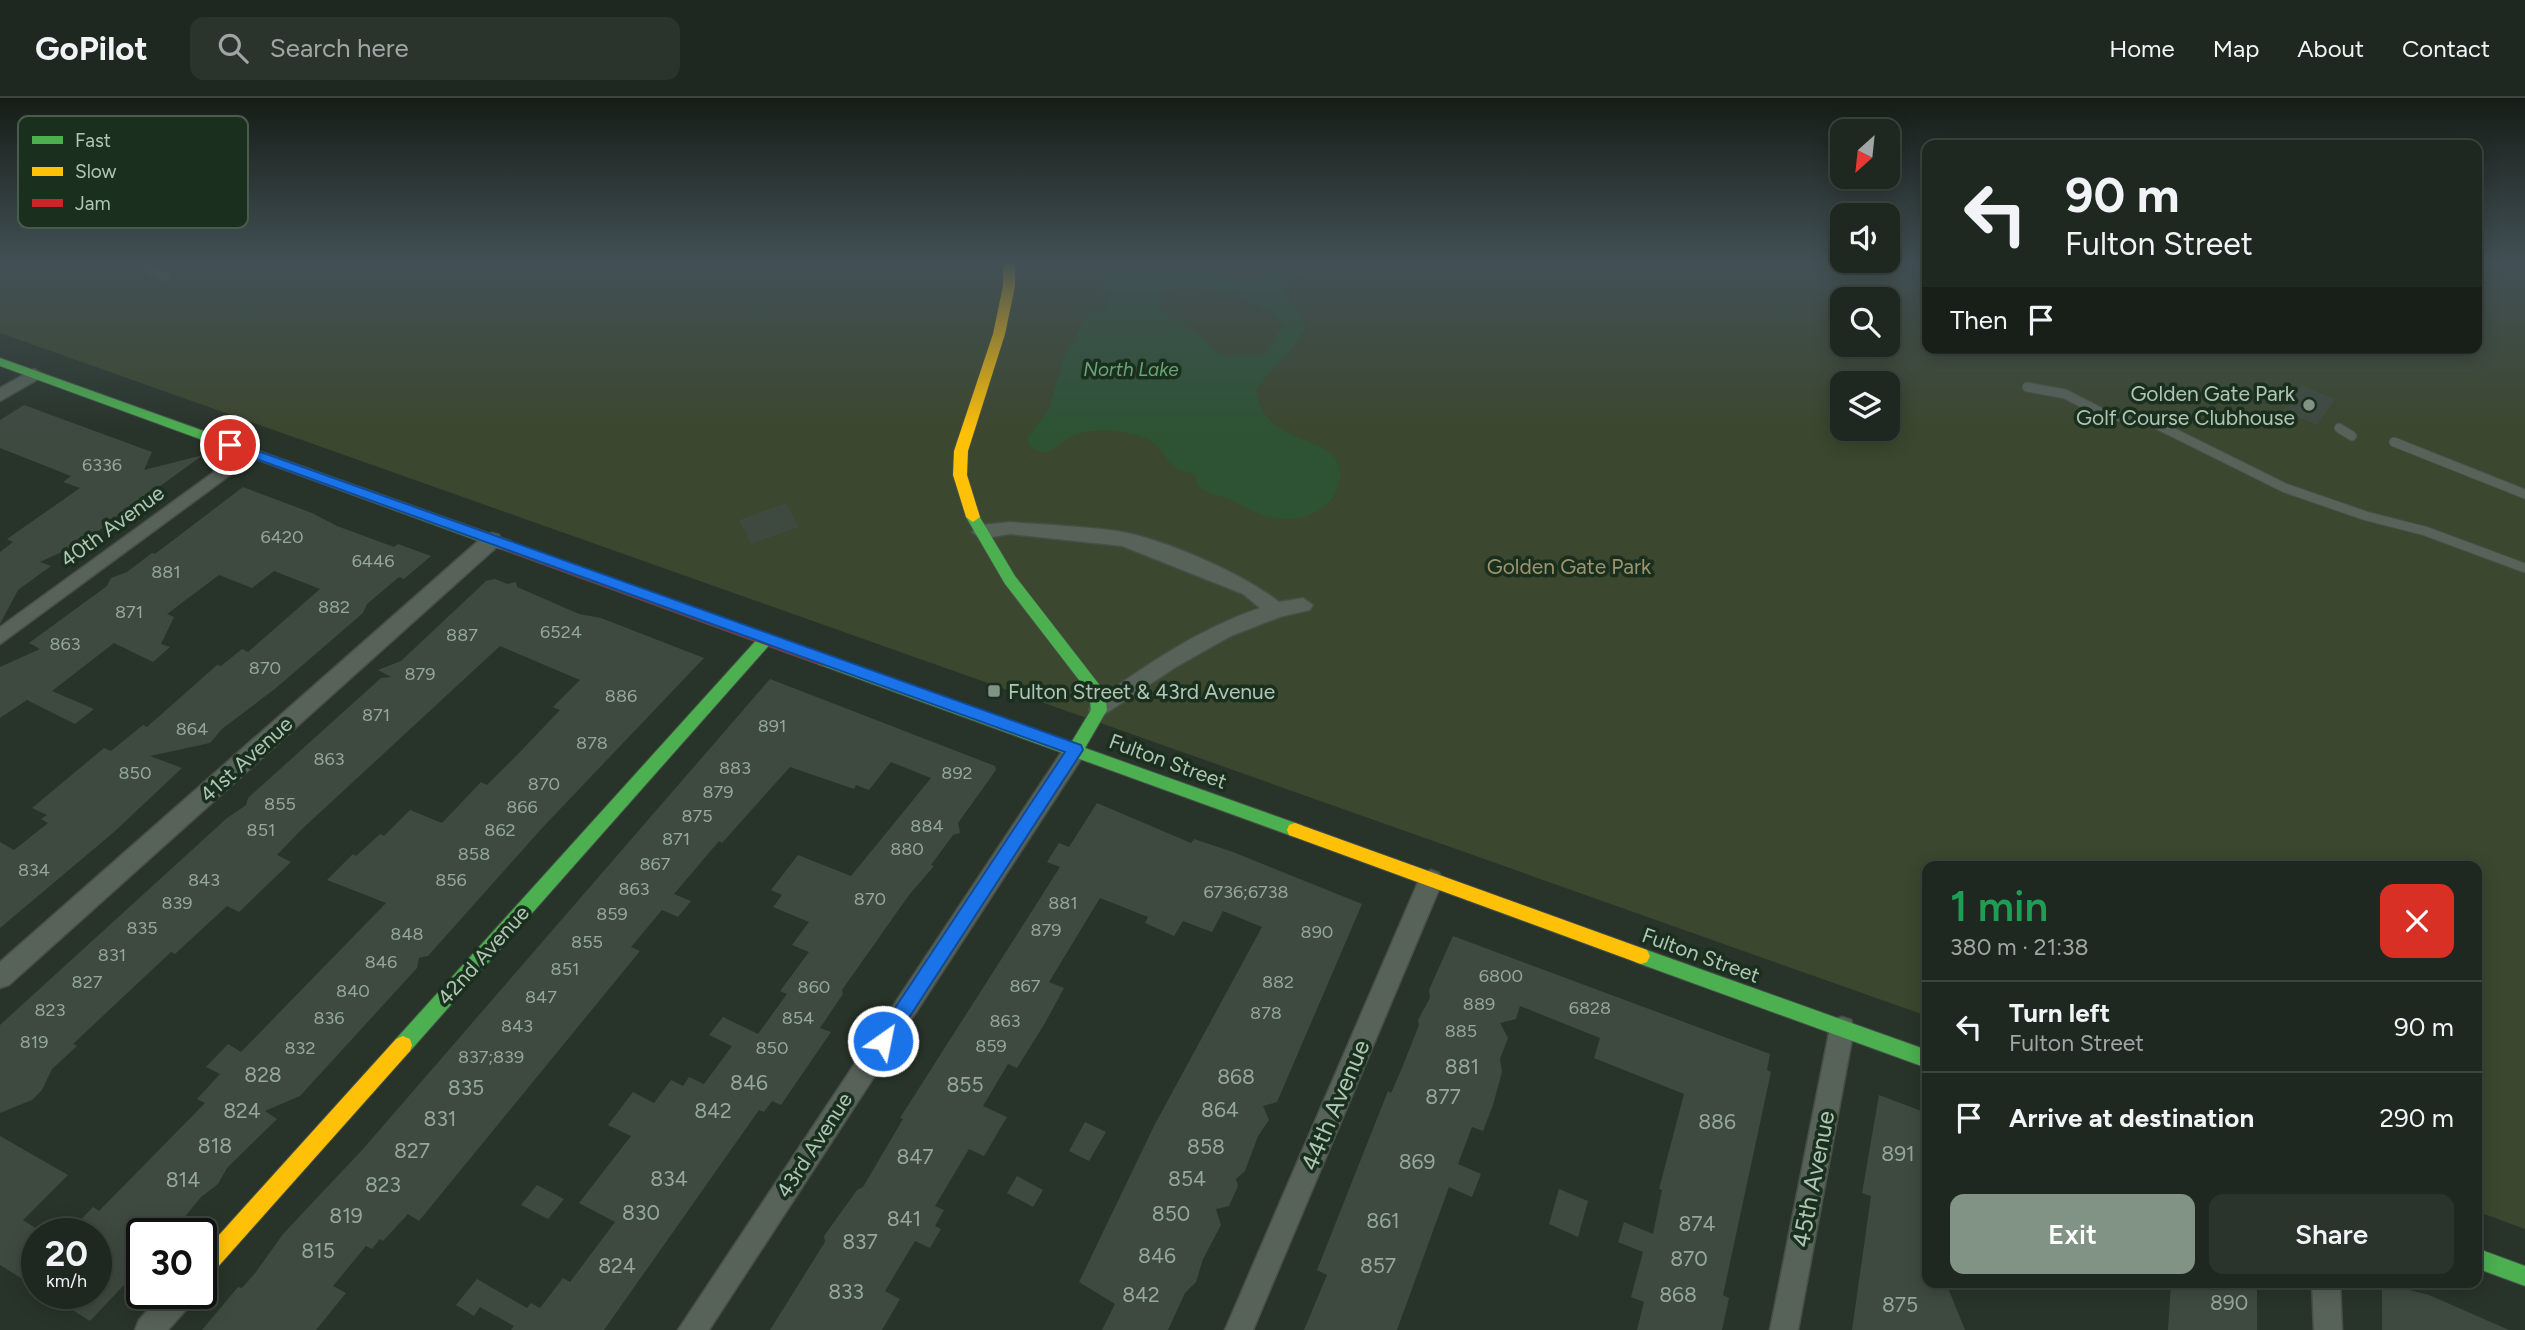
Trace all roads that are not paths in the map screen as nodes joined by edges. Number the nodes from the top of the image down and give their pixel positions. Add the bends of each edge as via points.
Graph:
1 (1002, 318) edge
2 (0, 362) edge
3 (34, 374) junction
4 (2027, 387) dead end
5 (0, 396) edge
6 (2339, 428) dead end
7 (2352, 436) dead end
8 (2394, 442) dead end
9 (250, 452) junction
10 (2525, 494) edge
11 (981, 532) junction
12 (492, 540) junction
13 (2525, 568) edge
14 (1303, 605) dead end
15 (1275, 610) junction
16 (0, 637) edge
17 (766, 639) junction
18 (1099, 710) junction
19 (1075, 750) junction
20 (1431, 880) junction
21 (0, 977) edge
22 (1842, 1028) junction
23 (1922, 1057) edge
24 (217, 1253) edge
25 (2482, 1260) edge
26 (2525, 1276) edge
27 (2326, 1288) edge
28 (168, 1309) edge
29 (149, 1330) edge
30 (692, 1330) edge
31 (1239, 1330) edge
32 (1784, 1330) edge
33 (2328, 1330) edge

1 - 11 main road via 959,463 960,488
2 - 3 main road, Fulton Street
3 - 5 street
3 - 9 main road, Fulton Street
4 - 13 lane via 2065,394 2106,415 2148,420 2286,488 2426,531
6 - 7 lane
8 - 10 lane
9 - 12 main road, Fulton Street
9 - 16 street, 40th Avenue
11 - 15 street via 1010,528 1123,539 1250,589
11 - 18 main road via 1094,686
12 - 17 main road, Fulton Street
12 - 21 street, 41st Avenue
14 - 15 street
15 - 18 street via 1205,643
17 - 19 main road, Fulton Street
17 - 24 main road, 42nd Avenue
18 - 19 main road
19 - 20 main road, Fulton Street
19 - 30 street, 43rd Avenue
20 - 22 main road, Fulton Street
20 - 31 street, 44th Avenue
22 - 23 main road, Fulton Street
22 - 32 street, 45th Avenue
25 - 26 main road
27 - 33 street
28 - 29 street

